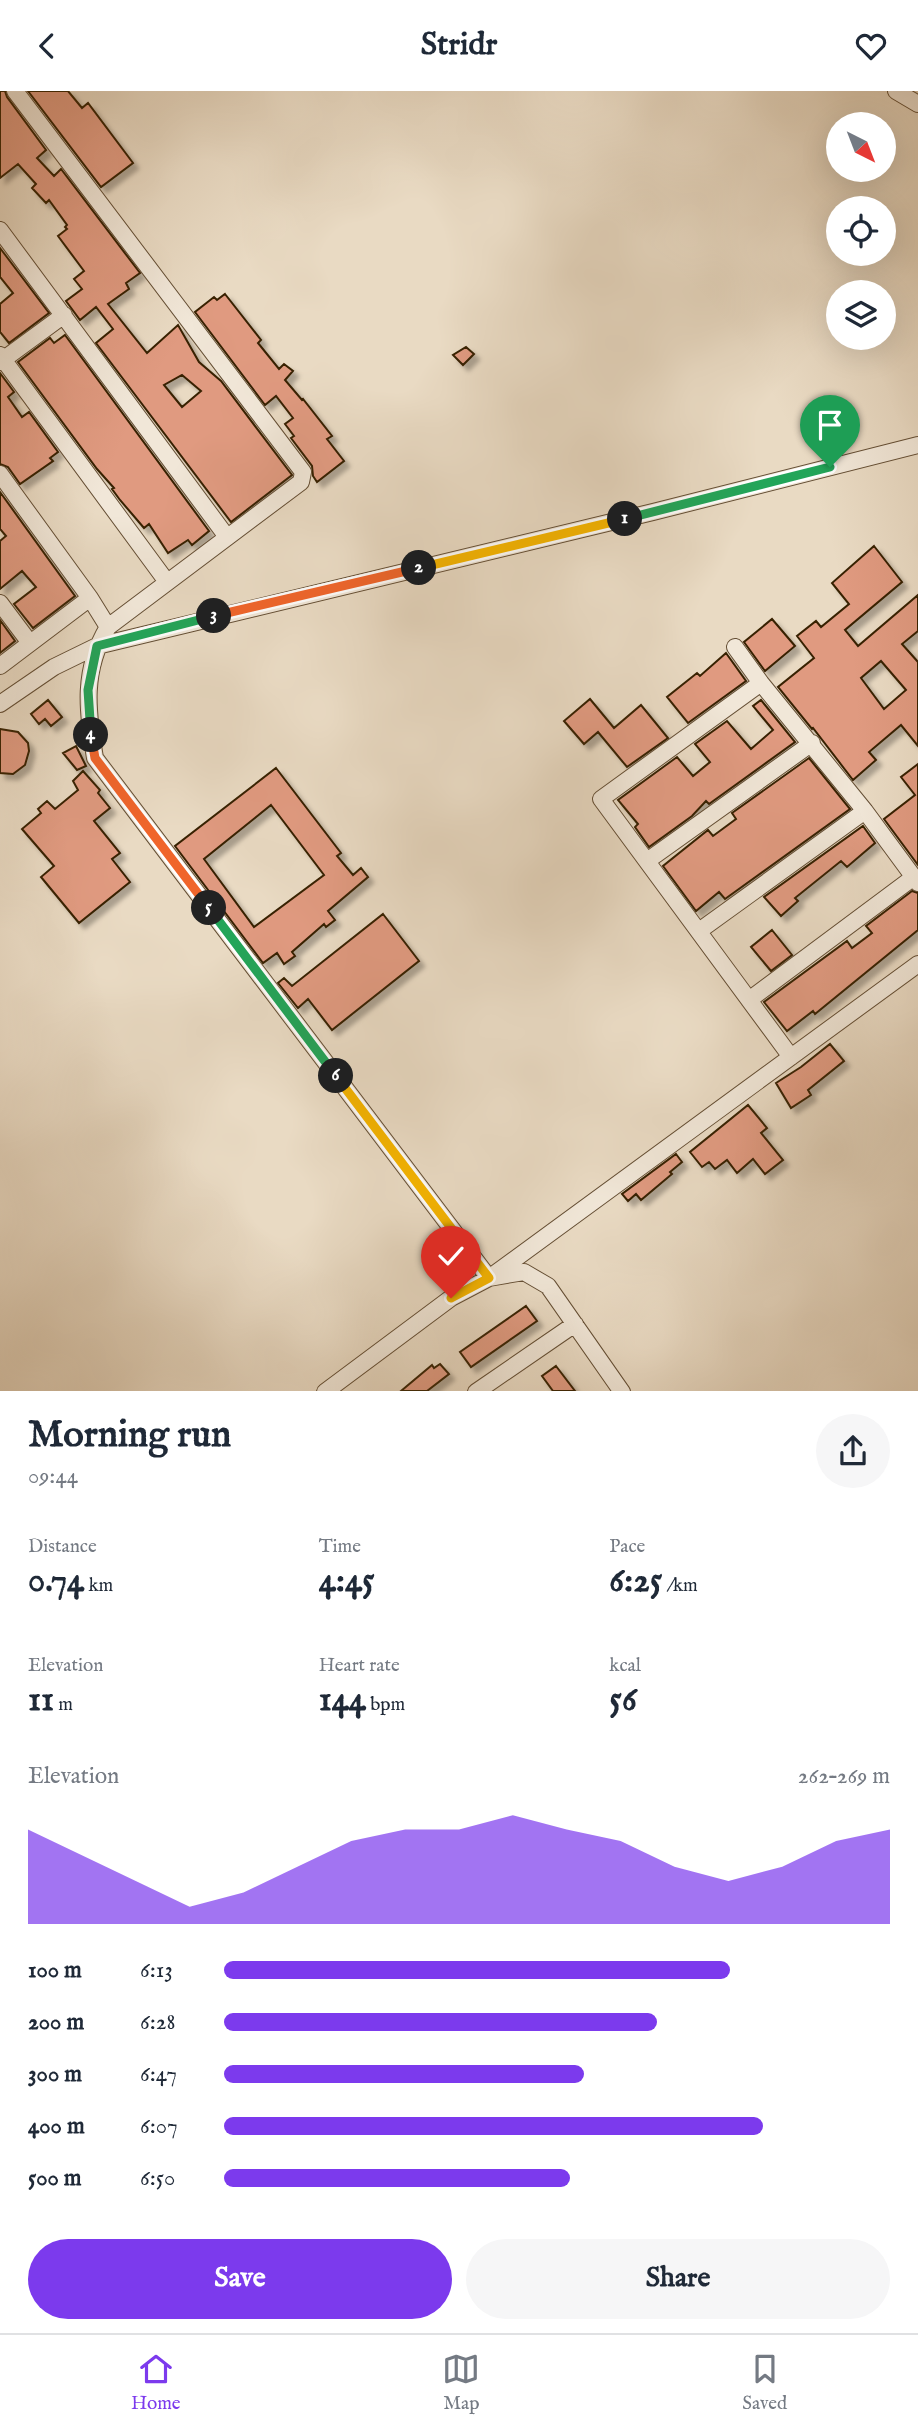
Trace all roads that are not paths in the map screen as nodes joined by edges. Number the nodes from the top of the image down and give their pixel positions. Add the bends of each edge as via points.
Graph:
1 (15, 91) edge
2 (896, 91) edge
3 (918, 104) edge
4 (0, 230) edge
5 (64, 315) junction
6 (1, 359) edge
7 (918, 445) edge
8 (0, 474) edge
9 (227, 537) junction
10 (167, 582) junction
11 (90, 597) junction
12 (0, 603) edge
13 (108, 627) junction
14 (30, 643) junction
15 (97, 646) junction
16 (735, 647) dead end
17 (0, 666) edge
18 (761, 683) junction
19 (0, 704) edge
20 (811, 744) junction
21 (864, 811) junction
22 (647, 861) junction
23 (916, 880) edge
24 (699, 931) junction
25 (918, 964) edge
26 (749, 999) junction
27 (791, 1056) junction
28 (489, 1278) junction
29 (575, 1324) junction
30 (325, 1391) edge
31 (475, 1391) edge
32 (622, 1391) edge

1 - 9 street via 303,472 301,482
2 - 3 street
4 - 5 street
5 - 6 street
5 - 9 street
6 - 10 street
7 - 15 street
8 - 11 street
9 - 10 street
10 - 13 street
11 - 13 street
11 - 14 street
12 - 14 street
13 - 15 street
14 - 17 street
15 - 19 street via 54,667
15 - 28 street via 88,690 95,758
16 - 18 street
18 - 20 street
18 - 22 street via 601,799
20 - 21 street
20 - 22 street
21 - 23 street
21 - 24 street
22 - 24 street
23 - 26 street
24 - 26 street
25 - 27 street
26 - 27 street
27 - 28 street
28 - 29 street via 524,1272 548,1286
28 - 30 street via 451,1298
29 - 31 street
29 - 32 street

